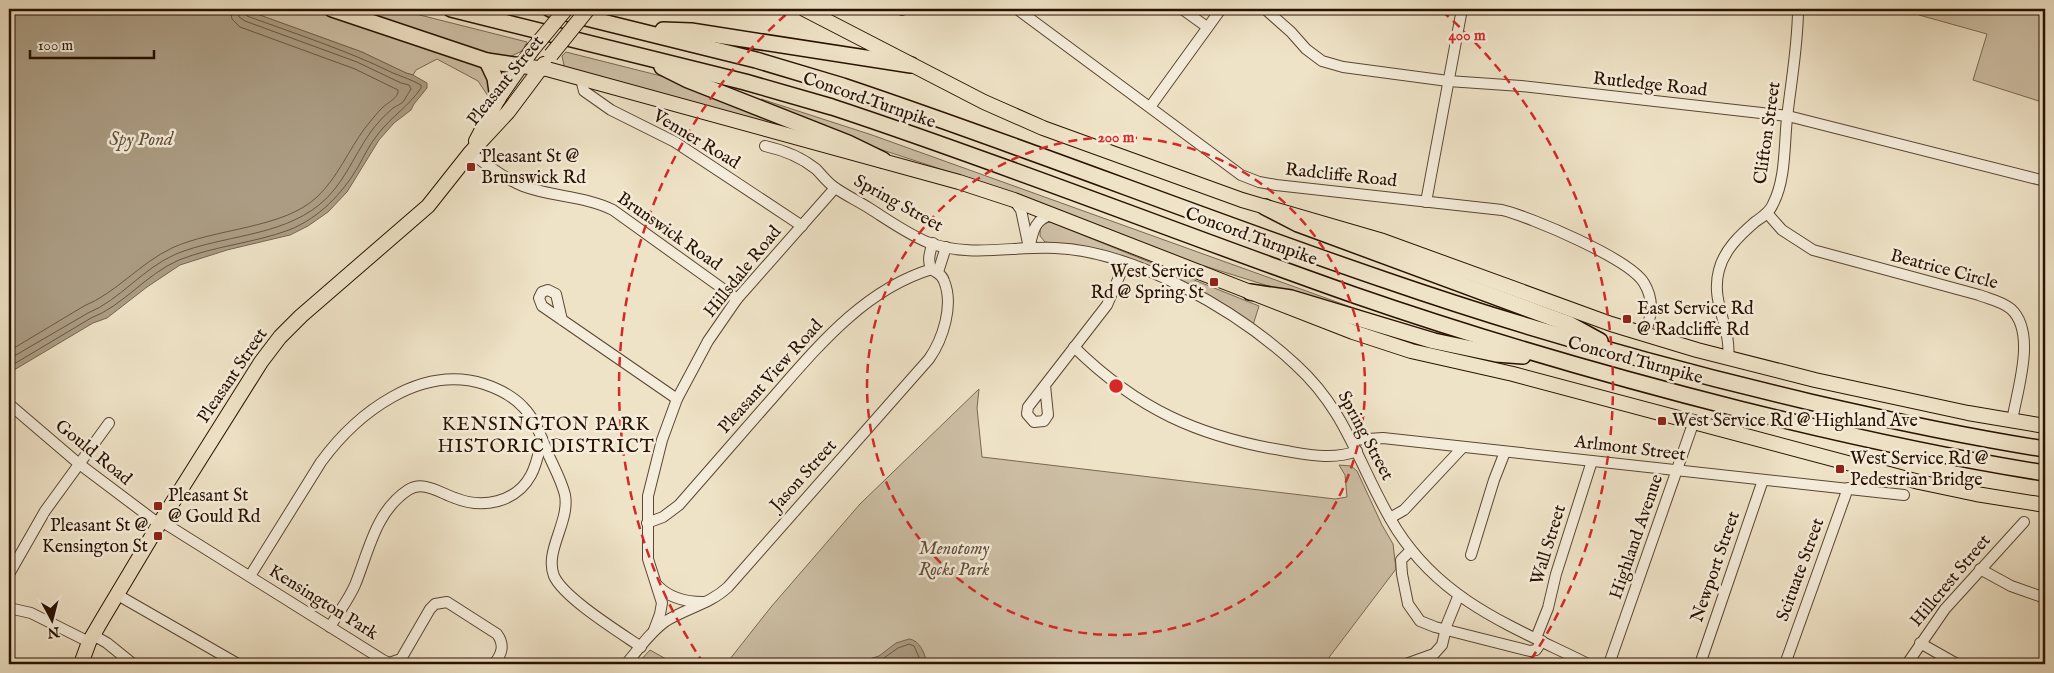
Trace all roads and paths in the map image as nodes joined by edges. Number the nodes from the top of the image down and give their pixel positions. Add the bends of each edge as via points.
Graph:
1 (332, 9) edge
2 (451, 9) edge
3 (550, 9) edge
4 (566, 9) edge
5 (588, 9) edge
6 (804, 9) edge
7 (1017, 9) edge
8 (1182, 9) edge
9 (1220, 9) edge
10 (1265, 9) edge
11 (1462, 9) edge
12 (1798, 9) edge
13 (1207, 27) junction
14 (635, 30) junction
15 (639, 55) junction
16 (487, 61) junction
17 (911, 65) junction
18 (521, 66) junction
19 (541, 68) junction
20 (581, 78) junction
21 (1448, 81) junction
22 (498, 99) junction
23 (1150, 107) junction
24 (1788, 116) junction
25 (765, 146) dead end
26 (470, 153) junction
27 (883, 160) junction
28 (2045, 181) edge
29 (835, 188) junction
30 (1014, 200) junction
31 (1426, 202) junction
32 (1265, 207) junction
33 (1767, 213) junction
34 (1052, 215) junction
35 (802, 226) junction
36 (933, 243) junction
37 (946, 247) junction
38 (1029, 248) junction
39 (1125, 263) junction
40 (935, 271) junction
41 (1250, 292) junction
42 (737, 300) junction
43 (562, 320) dead end
44 (1645, 335) junction
45 (1074, 347) junction
46 (1626, 354) junction
47 (1728, 358) junction
48 (1556, 359) junction
49 (1045, 385) dead end
50 (677, 399) junction
51 (9, 404) edge
52 (1694, 421) junction
53 (2012, 421) junction
54 (109, 422) dead end
55 (2045, 426) edge
56 (542, 439) junction
57 (1352, 440) junction
58 (1463, 447) junction
59 (2045, 449) edge
60 (1358, 451) junction
61 (1505, 452) junction
62 (1592, 460) junction
63 (78, 463) junction
64 (1677, 471) junction
65 (2045, 473) edge
66 (1764, 480) junction
67 (1848, 488) junction
68 (1904, 495) dead end
69 (2045, 505) edge
70 (1390, 518) junction
71 (160, 522) junction
72 (2024, 522) dead end
73 (647, 523) junction
74 (1411, 550) junction
75 (1471, 555) dead end
76 (1980, 569) junction
77 (9, 574) edge
78 (250, 576) junction
79 (657, 585) junction
80 (116, 594) junction
81 (1458, 596) junction
82 (2045, 598) edge
83 (706, 602) junction
84 (9, 608) edge
85 (330, 627) junction
86 (1446, 630) junction
87 (654, 631) junction
88 (91, 639) junction
89 (1539, 640) junction
90 (1920, 643) junction
91 (640, 647) junction
92 (81, 664) edge
93 (133, 664) edge
94 (238, 664) edge
95 (494, 664) edge
96 (626, 664) edge
97 (1406, 664) edge
98 (1588, 664) edge
99 (1610, 664) edge
100 (1700, 664) edge
101 (1785, 664) edge
102 (1907, 664) edge
103 (1957, 664) edge

1 - 16 highway
2 - 15 highway, Concord Turnpike
3 - 14 highway, Concord Turnpike
4 - 18 main road, Pleasant Street, bridge
5 - 19 main road, Pleasant Street, bridge
6 - 17 main road, Concord Turnpike
7 - 23 street, Radcliffe Road
8 - 13 street
9 - 13 street
10 - 21 street, Rutledge Road via 1306,50 1322,61 1343,67
11 - 21 street
12 - 24 street, Clifton Street
13 - 23 street
14 - 17 highway via 691,31
14 - 46 highway, Concord Turnpike via 843,86 1386,280
15 - 27 highway via 688,80
15 - 48 highway, Concord Turnpike via 851,113 1355,295
16 - 18 highway
16 - 22 highway via 495,78
17 - 32 main road, Concord Turnpike via 1036,125
18 - 19 main road
18 - 22 main road, Pleasant Street
19 - 20 main road
19 - 26 main road, Pleasant Street via 508,112
20 - 27 main road
20 - 35 street, Venner Road via 582,90 589,96 669,139
21 - 24 street, Rutledge Road via 1521,86
21 - 31 street
22 - 26 main road, Pleasant Street
23 - 31 street, Radcliffe Road via 1252,180
24 - 28 street, Rutledge Road
24 - 33 street, Clifton Street via 1780,180 1773,205
25 - 29 street, Spring Street via 806,162
26 - 42 street, Brunswick Road via 522,186 613,210
26 - 71 main road, Pleasant Street via 421,214 280,337
27 - 30 main road
29 - 35 street, Hillsdale Road
29 - 36 street, Spring Street via 912,235
30 - 34 main road
30 - 38 street via 1022,214
31 - 44 street, Radcliffe Road via 1517,214 1628,266 1643,281 1650,299 1651,315
32 - 44 main road, Concord Turnpike via 1383,240
32 - 46 highway via 1298,224 1569,324
33 - 47 street, Clifton Street via 1738,237 1718,271 1716,294 1728,339
33 - 53 street, Beatrice Circle via 1782,230 1813,250 1979,295 2010,308 2023,328 2024,341
34 - 38 street via 1037,224
34 - 41 main road
35 - 42 street, Hillsdale Road
36 - 37 street, Spring Street
36 - 40 street, Jason Street via 930,257
37 - 38 street, Spring Street via 984,251
37 - 40 street
38 - 39 street, Spring Street via 1075,250
39 - 45 street via 1111,298
39 - 57 street, Spring Street via 1204,299 1281,351 1326,396
40 - 73 street, Pleasant View Road via 913,276 889,288 847,318 679,505 663,517
40 - 83 street, Jason Street via 944,282 947,307 943,331 932,355 728,587
41 - 48 highway via 1291,298 1367,322 1496,354
41 - 52 main road via 1396,347
42 - 50 street, Hillsdale Road via 708,340
43 - 50 street
44 - 47 main road, Concord Turnpike
45 - 49 street
45 - 60 street via 1128,393 1158,411 1205,431 1252,445 1314,455 1337,456
46 - 59 highway, Concord Turnpike via 1859,413
47 - 53 main road, Concord Turnpike via 1847,387
48 - 65 highway, Concord Turnpike via 1788,421
50 - 73 street, Hillsdale Road via 650,483
51 - 63 street, Gould Road
52 - 64 street, Highland Avenue
52 - 69 main road via 1914,480
53 - 55 main road, Concord Turnpike
54 - 63 street
56 - 78 street via 522,405 490,386 452,379 400,393 357,421 332,448
56 - 85 street via 528,481 517,492 499,501 471,503 426,487 411,488 400,496 374,531 355,585
56 - 91 street via 566,502 552,556 554,575 571,596
57 - 58 street, Arlmont Street via 1377,437
57 - 60 street, Spring Street
58 - 61 street, Arlmont Street
58 - 70 street via 1404,510
60 - 70 street, Spring Street
61 - 62 street, Arlmont Street
61 - 75 street
62 - 64 street, Arlmont Street
62 - 89 street, Wall Street
63 - 71 street, Gould Road
63 - 77 street via 44,511
64 - 66 street, Arlmont Street
64 - 99 street, Highland Avenue
66 - 67 street, Arlmont Street
66 - 100 street, Newport Street
67 - 68 street, Arlmont Street
67 - 101 street, Scituate Street
70 - 74 street, Spring Street
71 - 78 street, Kensington Park
71 - 80 main road, Pleasant Street
72 - 76 street, Hillcrest Street
73 - 79 street, Hillsdale Road via 648,559
74 - 81 street, Spring Street
74 - 86 street via 1403,556 1401,564 1409,606 1420,621
76 - 82 street
76 - 90 street, Hillcrest Street
78 - 85 street, Kensington Park
79 - 83 street via 678,598
79 - 87 street, Hillsdale Road via 662,607
80 - 88 main road, Pleasant Street
80 - 94 street
81 - 86 street
81 - 89 street, Spring Street
83 - 87 street, Jason Street via 677,614
84 - 88 street via 31,613
85 - 95 street, Kensington Park via 383,660 395,662 405,655 430,609 435,604 446,602 501,639 502,650
86 - 89 street via 1530,651 1536,650
86 - 97 street via 1439,649
87 - 91 street, Jason Street
88 - 92 main road, Pleasant Street
88 - 93 street via 111,646
89 - 98 street, Spring Street
90 - 102 street, Hillcrest Street
90 - 103 street
91 - 96 street, Jason Street

